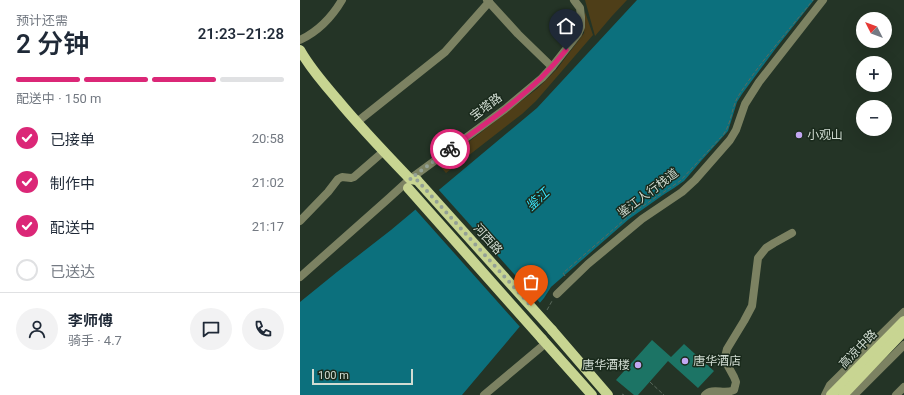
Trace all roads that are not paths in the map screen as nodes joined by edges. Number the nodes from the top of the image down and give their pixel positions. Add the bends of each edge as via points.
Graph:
1 (342, 0) edge
2 (574, 0) edge
3 (823, 0) edge
4 (488, 1) edge
5 (300, 40) edge
6 (300, 50) edge
7 (552, 67) junction
8 (357, 122) junction
9 (384, 151) junction
10 (412, 182) junction
11 (300, 221) edge
12 (792, 233) dead end
13 (301, 275) edge
14 (557, 294) dead end
15 (903, 317) edge
16 (904, 331) edge
17 (544, 341) junction
18 (902, 345) edge
19 (866, 354) junction
20 (904, 387) edge
21 (484, 395) edge
22 (592, 395) edge
23 (608, 395) edge
24 (704, 395) edge
25 (825, 395) edge
26 (831, 395) edge
27 (843, 395) edge
28 (854, 395) edge
29 (896, 395) edge

1 - 5 street via 317,30
2 - 7 street, 宝塔路 via 580,8 581,27
3 - 14 street via 759,82 745,104 730,140 695,180 634,226
4 - 7 street
4 - 8 street via 445,52
6 - 8 main road, 河西路 via 328,89
7 - 10 street, 宝塔路 via 505,109
8 - 9 main road, 河西路
9 - 10 main road, 河西路
9 - 11 street via 354,177 338,179
10 - 13 street, 宝塔路 via 388,199
10 - 17 main road, 河西路, bridge
10 - 23 main road, 河西路, bridge via 552,330
12 - 24 street via 766,248 758,258 752,306 725,357 736,382 734,390 724,393 712,391
15 - 19 main road, 高凉中路
16 - 18 main road, 高凉中路
17 - 21 street
17 - 22 main road, 河西路
18 - 27 main road, 高凉中路
18 - 28 street
19 - 25 street via 830,385
19 - 26 main road, 高凉中路
20 - 29 street

